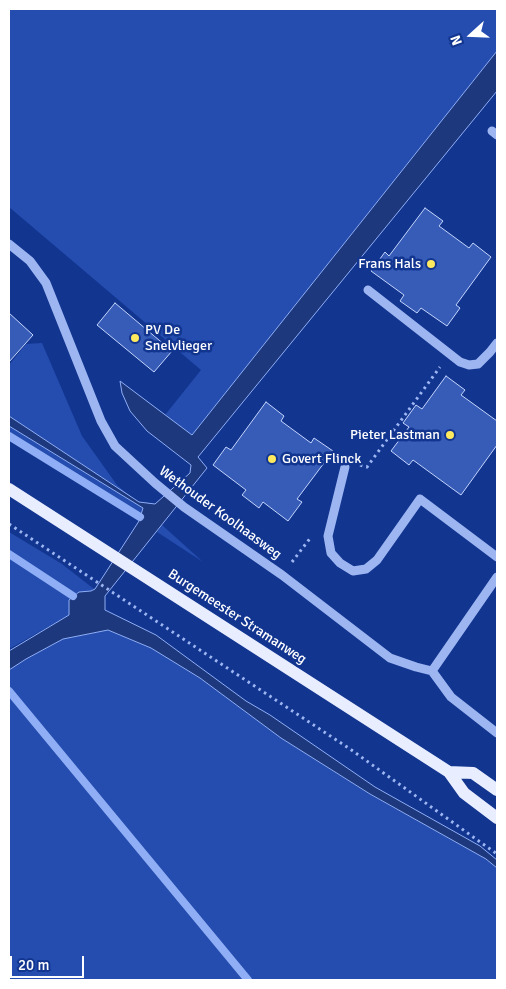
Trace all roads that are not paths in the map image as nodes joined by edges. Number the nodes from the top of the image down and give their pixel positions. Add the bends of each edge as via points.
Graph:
1 (9, 244) edge
2 (368, 290) dead end
3 (497, 343) edge
4 (345, 467) dead end
5 (9, 488) edge
6 (497, 557) edge
7 (497, 576) edge
8 (432, 671) junction
9 (497, 733) edge
10 (448, 772) junction
11 (497, 790) edge
12 (497, 818) edge

1 - 8 street, Wethouder Koolhaasweg via 30,261 46,283 100,421 114,446 184,507 282,575 390,658
2 - 3 street via 460,362 478,364
4 - 6 street via 328,536 332,553 353,571 366,569 377,560 420,499
5 - 10 main road, Burgemeester Stramanweg
7 - 8 street
8 - 9 street via 451,696
10 - 11 main road via 473,773
10 - 12 main road, Burgemeester Stramanweg via 464,793

